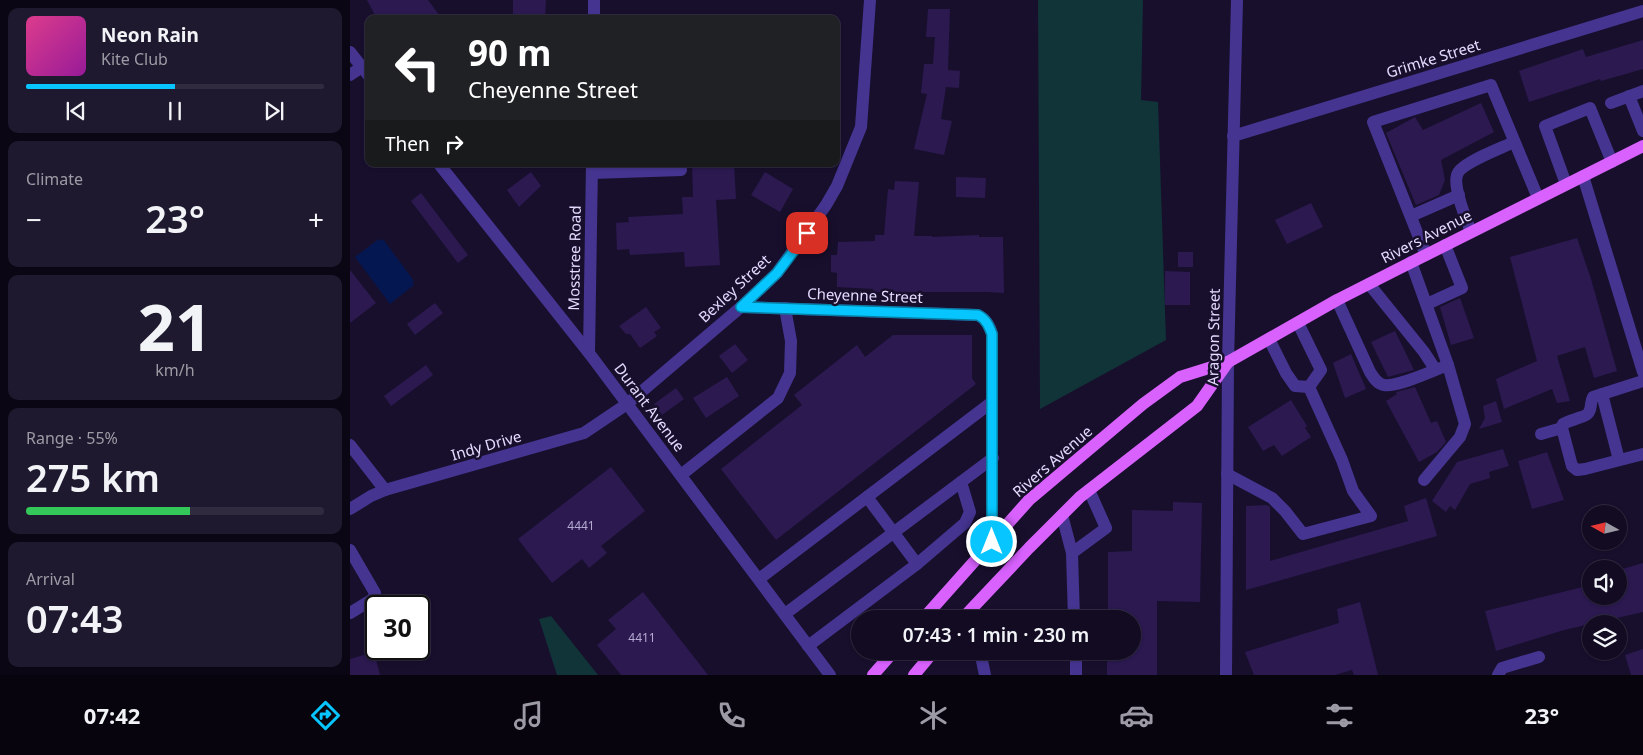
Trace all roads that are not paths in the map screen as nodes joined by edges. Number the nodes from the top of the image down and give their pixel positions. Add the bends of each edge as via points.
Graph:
1 (594, 0) edge
2 (870, 0) edge
3 (1237, 0) edge
4 (1643, 11) edge
5 (594, 15) edge
6 (350, 52) edge
7 (365, 71) edge
8 (350, 75) edge
9 (1643, 91) edge
10 (1629, 96) junction
11 (1611, 103) dead end
12 (1643, 131) edge
13 (1233, 136) junction
14 (1514, 142) junction
15 (1643, 146) edge
16 (1612, 162) junction
17 (441, 167) edge
18 (680, 167) edge
19 (592, 168) edge
20 (1583, 176) junction
21 (1566, 184) junction
22 (1458, 195) junction
23 (1538, 198) junction
24 (1411, 216) junction
25 (1471, 232) junction
26 (1446, 245) junction
27 (1426, 255) junction
28 (1411, 262) junction
29 (1369, 284) junction
30 (1337, 300) junction
31 (1427, 304) junction
32 (741, 307) junction
33 (785, 308) junction
34 (1298, 323) junction
35 (1269, 338) junction
36 (589, 353) junction
37 (1228, 362) junction
38 (1441, 367) junction
39 (1643, 372) edge
40 (1643, 380) edge
41 (1309, 387) junction
42 (1602, 394) junction
43 (992, 402) junction
44 (627, 404) junction
45 (1562, 428) junction
46 (1541, 434) dead end
47 (350, 445) edge
48 (1643, 454) edge
49 (992, 458) junction
50 (1619, 460) junction
51 (1227, 474) junction
52 (681, 475) junction
53 (1424, 480) dead end
54 (961, 482) junction
55 (385, 490) junction
56 (1089, 490) junction
57 (867, 497) junction
58 (350, 509) edge
59 (1062, 515) junction
60 (893, 532) junction
61 (992, 542) junction
62 (350, 550) edge
63 (1072, 553) junction
64 (917, 564) junction
65 (759, 579) junction
66 (931, 610) edge
67 (975, 610) edge
68 (1074, 610) edge
69 (350, 613) edge
70 (785, 614) junction
71 (808, 646) junction
72 (1539, 657) dead end
73 (886, 660) edge
74 (926, 660) edge
75 (982, 660) edge
76 (1076, 660) edge
77 (830, 675) edge
78 (873, 675) edge
79 (914, 675) edge
80 (984, 675) edge
81 (1076, 675) edge
82 (1226, 675) edge
83 (1498, 675) edge

1 - 5 street
2 - 32 street, Bexley Street via 861,127 851,152 836,186 802,239 777,273
3 - 13 street, Aragon Street
4 - 13 street, Grimke Street
6 - 7 street
7 - 8 street
9 - 10 street
10 - 11 street
10 - 12 street
13 - 37 street, Aragon Street
14 - 22 street via 1462,166 1456,175
14 - 23 street
14 - 24 street via 1491,85 1373,122
15 - 16 main road, Rivers Avenue
16 - 20 main road, Rivers Avenue
16 - 21 street via 1590,108 1545,126
17 - 36 street, Durant Avenue
18 - 19 street via 681,170
19 - 36 street, Mosstree Road
20 - 21 main road, Rivers Avenue
20 - 39 street
21 - 23 main road, Rivers Avenue
22 - 24 street
22 - 25 street
23 - 25 main road, Rivers Avenue
24 - 27 street
25 - 26 main road, Rivers Avenue
26 - 27 main road, Rivers Avenue
26 - 31 street via 1462,288
27 - 28 main road, Rivers Avenue
28 - 29 main road, Rivers Avenue
28 - 31 street
29 - 30 main road, Rivers Avenue
29 - 38 street via 1424,352
30 - 34 main road, Rivers Avenue
30 - 38 street via 1376,381 1384,385 1402,382
31 - 38 street
32 - 33 street, Cheyenne Street
32 - 44 street, Bexley Street
33 - 43 street, Cheyenne Street via 978,315 992,334
33 - 52 street via 791,341 790,373 778,398
34 - 35 main road, Rivers Avenue
34 - 41 street via 1321,370
35 - 37 main road, Rivers Avenue
35 - 41 street via 1295,386
36 - 44 street, Durant Avenue
37 - 51 street, Aragon Street
37 - 56 main road, Rivers Avenue via 1197,406
37 - 61 main road, Rivers Avenue via 1180,376 1143,404 1029,500
38 - 53 street via 1465,424 1460,437
40 - 42 street
41 - 51 street via 1353,491 1371,516 1303,534 1272,498
42 - 45 street via 1593,397 1586,416 1570,420
42 - 50 street
43 - 49 street
43 - 57 street
44 - 52 street, Durant Avenue
44 - 55 street, Indy Drive via 584,433
45 - 46 street
45 - 50 street via 1574,468 1581,470
47 - 55 street
48 - 50 street
49 - 54 street
49 - 61 street
51 - 82 street, Aragon Street
52 - 65 street, Durant Avenue
54 - 60 street
54 - 64 street via 970,512 965,523
55 - 58 street, Indy Drive
56 - 59 main road, Rivers Avenue
56 - 63 street via 1106,528
57 - 60 street
57 - 65 street
59 - 63 street
59 - 67 main road, Rivers Avenue
60 - 64 street
60 - 70 street
61 - 66 main road, Rivers Avenue
62 - 69 street via 375,593 373,599
63 - 68 street
64 - 71 street
65 - 70 street, Durant Avenue
70 - 71 street, Durant Avenue
71 - 77 street, Durant Avenue
72 - 83 street via 1502,668
73 - 78 main road
74 - 79 main road
75 - 80 street
76 - 81 street

